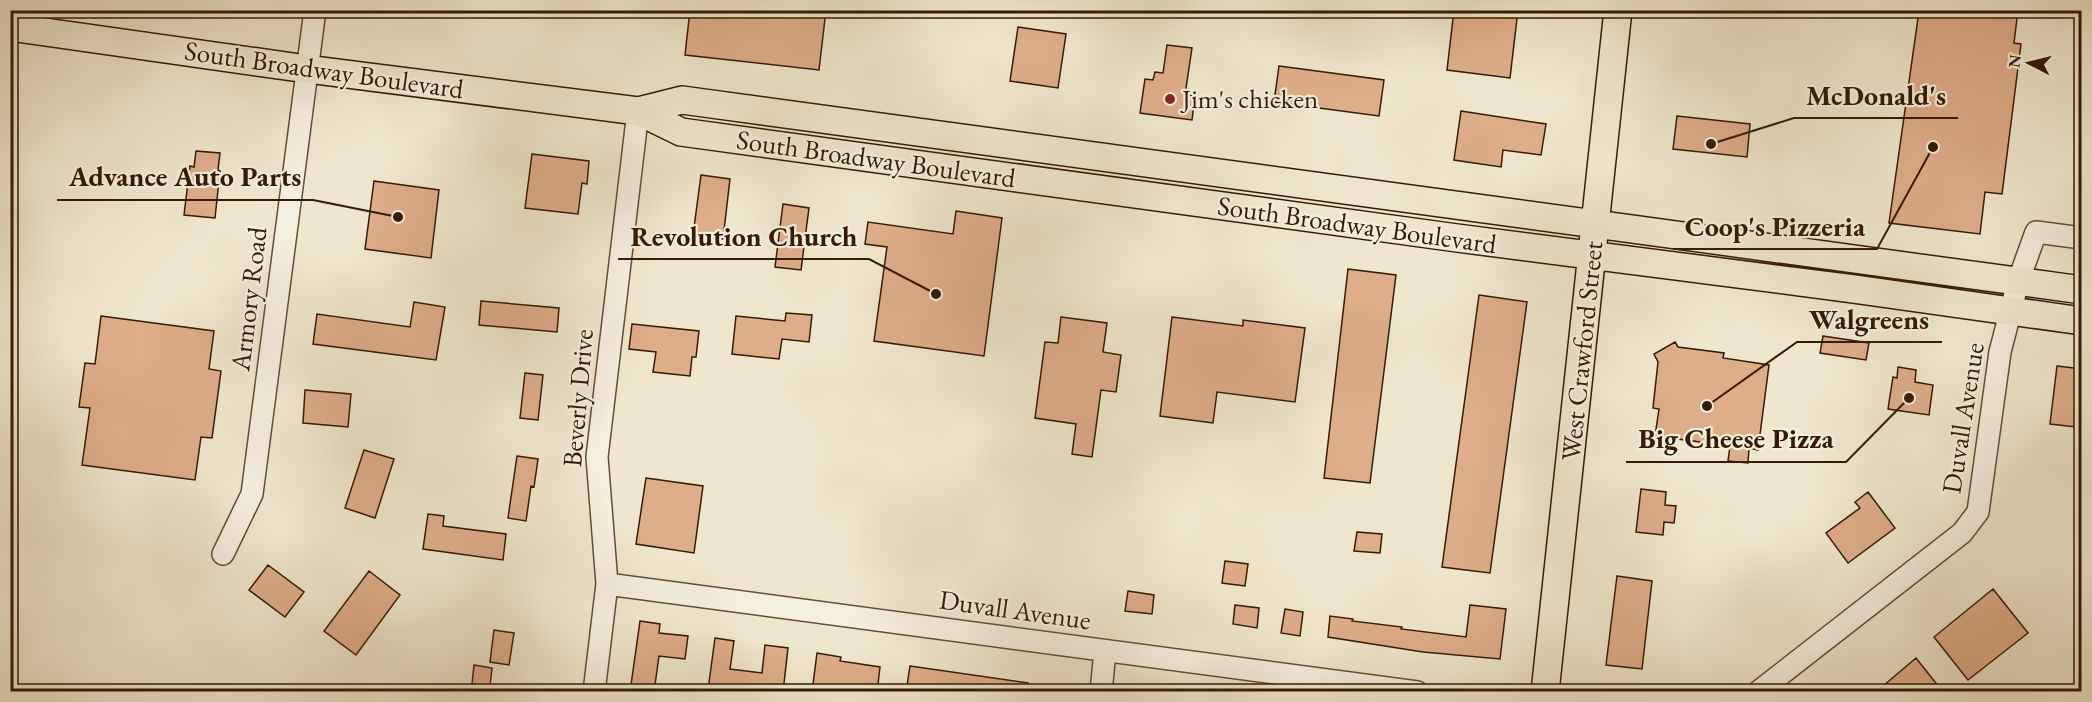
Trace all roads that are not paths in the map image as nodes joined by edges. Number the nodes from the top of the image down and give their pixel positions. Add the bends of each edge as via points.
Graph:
1 (315, 10) edge
2 (1618, 10) edge
3 (10, 27) edge
4 (308, 69) junction
5 (638, 111) junction
6 (1596, 224) junction
7 (2082, 238) edge
8 (1592, 257) junction
9 (2018, 282) junction
10 (2082, 290) edge
11 (2010, 311) junction
12 (2082, 321) edge
13 (223, 554) dead end
14 (607, 584) junction
15 (1105, 651) junction
16 (594, 692) edge
17 (1101, 692) edge
18 (1416, 692) edge
19 (1545, 692) edge
20 (1758, 692) edge

1 - 4 street, Armory Road
2 - 6 main road, West Crawford Street
3 - 4 main road, South Broadway Boulevard
4 - 5 main road, South Broadway Boulevard
4 - 13 street, Armory Road via 252,494
5 - 6 main road, South Broadway Boulevard via 682,100
5 - 8 main road, South Broadway Boulevard via 681,132
5 - 14 street, Beverly Drive via 597,457
6 - 8 main road, West Crawford Street
6 - 9 main road, South Broadway Boulevard
7 - 9 street, Duvall Avenue via 2036,232
8 - 11 main road, South Broadway Boulevard
8 - 19 main road, West Crawford Street
9 - 10 main road, South Broadway Boulevard
9 - 11 street, Duvall Avenue
11 - 12 main road, South Broadway Boulevard
11 - 20 street, Duvall Avenue via 2000,352 1978,512 1962,533
14 - 15 street, Duvall Avenue
14 - 16 street, Beverly Drive
15 - 17 street
15 - 18 street, Duvall Avenue

